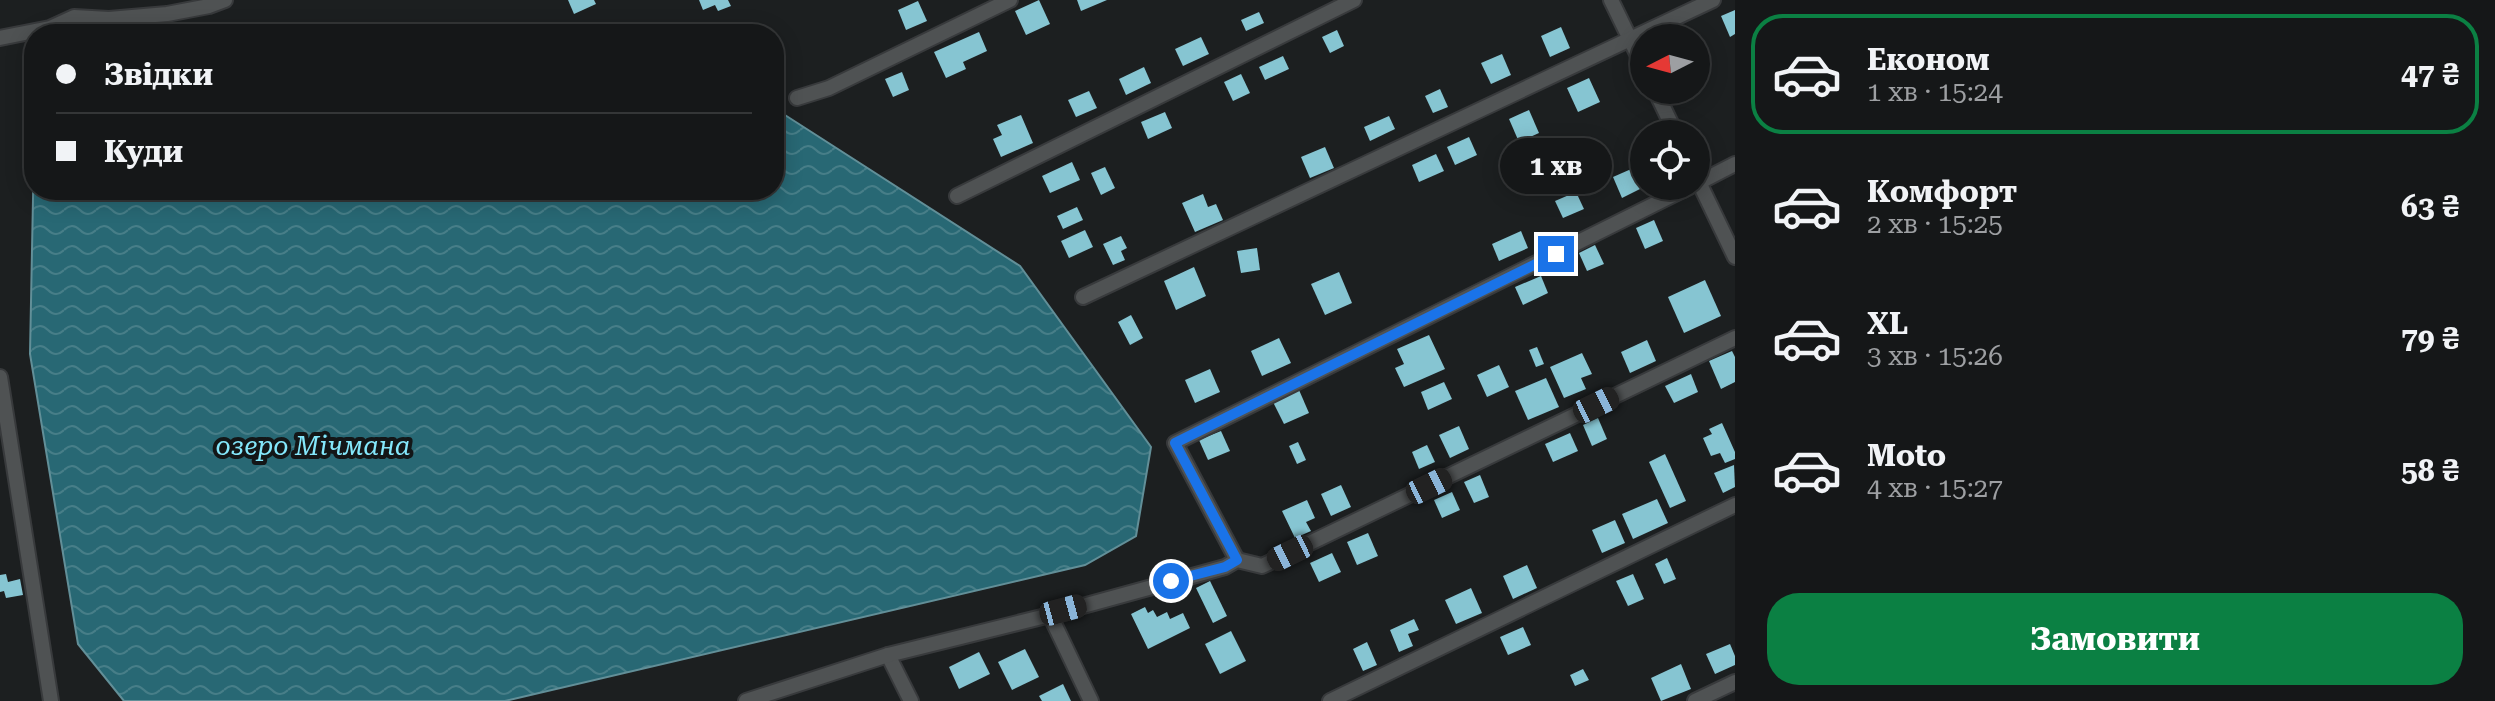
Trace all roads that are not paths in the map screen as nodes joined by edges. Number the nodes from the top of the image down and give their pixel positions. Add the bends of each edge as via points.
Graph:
1 (225, 0) edge
2 (1010, 0) edge
3 (1354, 0) edge
4 (1611, 0) edge
5 (1713, 0) edge
6 (59, 24) edge
7 (1665, 24) edge
8 (24, 35) edge
9 (0, 38) edge
10 (1630, 39) edge
11 (1630, 41) edge
12 (797, 98) dead end
13 (1735, 164) edge
14 (1710, 176) edge
15 (957, 196) dead end
16 (1660, 200) edge
17 (1705, 200) edge
18 (1735, 257) edge
19 (1083, 297) dead end
20 (1735, 338) edge
21 (0, 377) edge
22 (1, 400) edge
23 (1735, 505) edge
24 (1237, 560) junction
25 (1050, 615) junction
26 (888, 655) junction
27 (1735, 682) edge
28 (51, 701) edge
29 (746, 701) edge
30 (911, 701) edge
31 (1091, 701) edge
32 (1330, 701) edge
33 (1695, 701) edge

1 - 6 street via 167,14 74,17
2 - 12 street via 829,88
3 - 15 street
4 - 10 street
5 - 7 street
8 - 9 street
11 - 19 street
13 - 14 street
16 - 24 street via 1175,443
17 - 18 street
20 - 24 street via 1262,566
21 - 22 street
22 - 28 street
23 - 32 street
24 - 25 street
25 - 26 street
25 - 31 street
26 - 29 street
26 - 30 street
27 - 33 street

